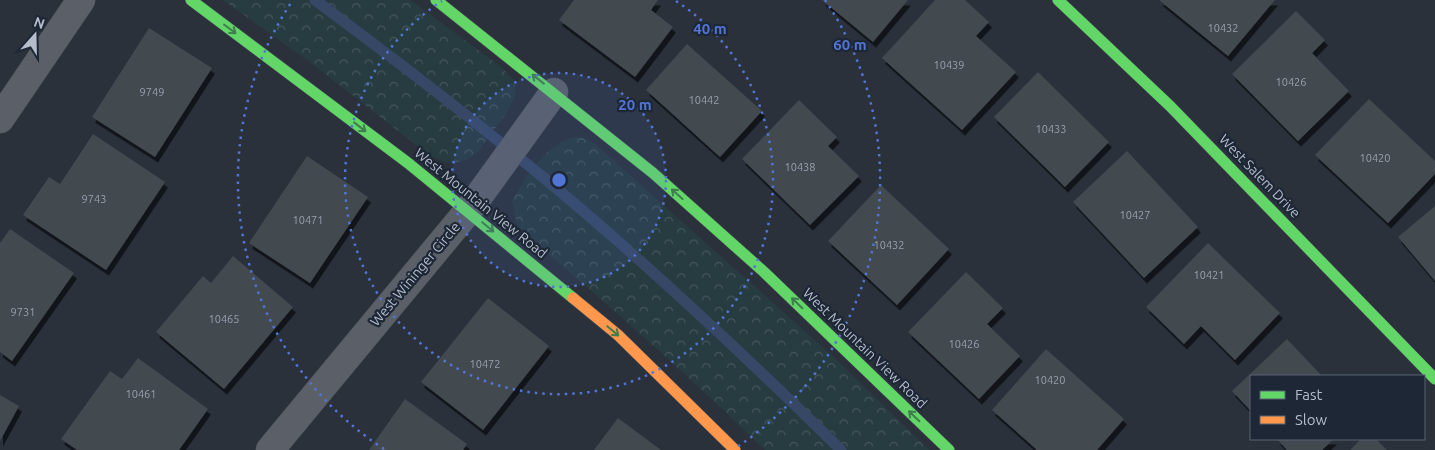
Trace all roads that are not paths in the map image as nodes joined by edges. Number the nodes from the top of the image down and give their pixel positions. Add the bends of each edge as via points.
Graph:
1 (81, 0) edge
2 (191, 0) edge
3 (436, 0) edge
4 (1058, 0) edge
5 (554, 92) junction
6 (0, 119) edge
7 (468, 211) junction
8 (1435, 378) edge
9 (270, 450) edge
10 (735, 450) edge
11 (949, 450) edge

1 - 6 street
2 -> 7 street, West Mountain View Road
5 -> 3 street, West Mountain View Road
4 - 8 street, West Salem Drive via 1170,106
5 - 7 street, West Wininger Circle
11 -> 5 street, West Mountain View Road via 764,272 653,173
7 - 9 street, West Wininger Circle
7 -> 10 street, West Mountain View Road via 618,335

